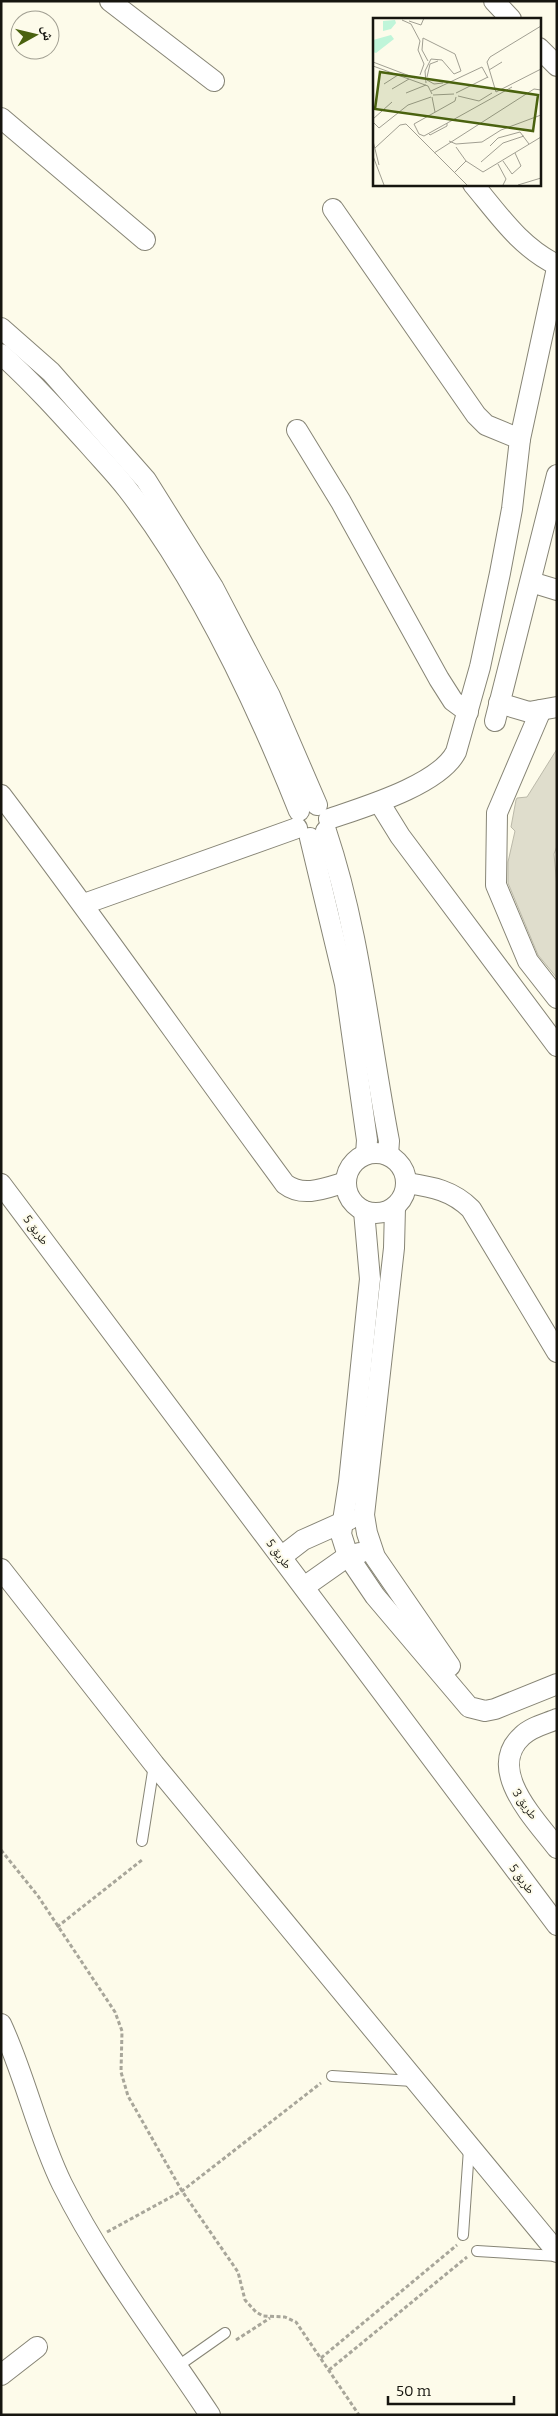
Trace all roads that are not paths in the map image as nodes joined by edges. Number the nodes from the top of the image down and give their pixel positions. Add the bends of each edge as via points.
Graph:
1 (110, 1) edge
2 (494, 1) edge
3 (510, 18) edge
4 (540, 49) edge
5 (557, 66) edge
6 (214, 81) dead end
7 (1, 118) edge
8 (474, 185) edge
9 (333, 209) dead end
10 (145, 240) dead end
11 (557, 266) edge
12 (1, 328) edge
13 (1, 354) edge
14 (51, 372) junction
15 (36, 388) junction
16 (296, 430) dead end
17 (520, 439) junction
18 (557, 475) edge
19 (531, 582) junction
20 (557, 590) edge
21 (205, 592) junction
22 (549, 709) edge
23 (468, 712) junction
24 (1, 795) edge
25 (379, 802) junction
26 (313, 822) junction
27 (84, 904) junction
28 (557, 998) edge
29 (557, 1046) edge
30 (366, 1154) junction
31 (388, 1155) junction
32 (346, 1182) junction
33 (407, 1183) junction
34 (1, 1184) edge
35 (395, 1207) junction
36 (364, 1211) junction
37 (557, 1352) edge
38 (364, 1515) junction
39 (341, 1522) junction
40 (372, 1549) junction
41 (348, 1556) junction
42 (281, 1557) junction
43 (1, 1569) edge
44 (304, 1587) junction
45 (557, 1684) edge
46 (485, 1711) junction
47 (557, 1719) edge
48 (154, 1764) junction
49 (142, 1841) dead end
50 (557, 1848) edge
51 (557, 1925) edge
52 (1, 2024) edge
53 (332, 2076) dead end
54 (416, 2081) junction
55 (469, 2145) junction
56 (463, 2235) dead end
57 (477, 2250) dead end
58 (557, 2252) edge
59 (557, 2256) edge
60 (225, 2333) dead end
61 (37, 2347) dead end
62 (178, 2366) junction
63 (1, 2375) edge
64 (210, 2415) edge

1 - 6 street
2 - 3 street
4 - 5 street
7 - 10 street
8 - 11 street via 517,238 534,253
9 - 17 street via 476,416 490,427
11 - 17 street
12 - 14 street
13 - 15 street
14 - 15 street
14 - 21 street via 146,480
15 - 21 street via 128,489 169,549
16 - 23 street via 341,502 439,679 453,701
17 - 23 street via 502,564
18 - 19 street
19 - 20 street
19 - 22 street via 497,712
21 - 26 street via 270,696
22 - 28 street via 497,812 496,885 528,961
23 - 25 street via 451,762
24 - 27 street
25 - 26 street
25 - 29 street via 400,836
26 - 27 street
26 - 30 street via 345,984 367,1140
26 - 31 street via 338,868 363,977 389,1141
27 - 32 street via 135,980 285,1184 292,1189 310,1191
30 - 31 street
30 - 32 street via 352,1166
31 - 33 street via 402,1166
32 - 36 street via 354,1204
33 - 35 street
33 - 37 street via 437,1187 461,1199 471,1209
34 - 42 street, طريق 5
35 - 36 street via 380,1213
35 - 38 street via 394,1248
36 - 39 street via 370,1279 349,1482
38 - 39 street
38 - 40 street
39 - 41 street
39 - 42 street via 303,1540
40 - 41 street
40 - 46 street via 374,1557 436,1647
41 - 44 street
41 - 46 street via 376,1596 463,1702
42 - 44 street, طريق 5
43 - 48 street
44 - 51 street, طريق 5
45 - 46 street
47 - 50 street, طريق 3 via 522,1736 511,1751 508,1768 512,1786
48 - 49 lane
48 - 54 street
52 - 62 street via 61,2182 143,2319
53 - 54 lane
54 - 55 street
55 - 56 lane
55 - 58 street
57 - 59 lane
60 - 62 lane
61 - 63 street
62 - 64 street

